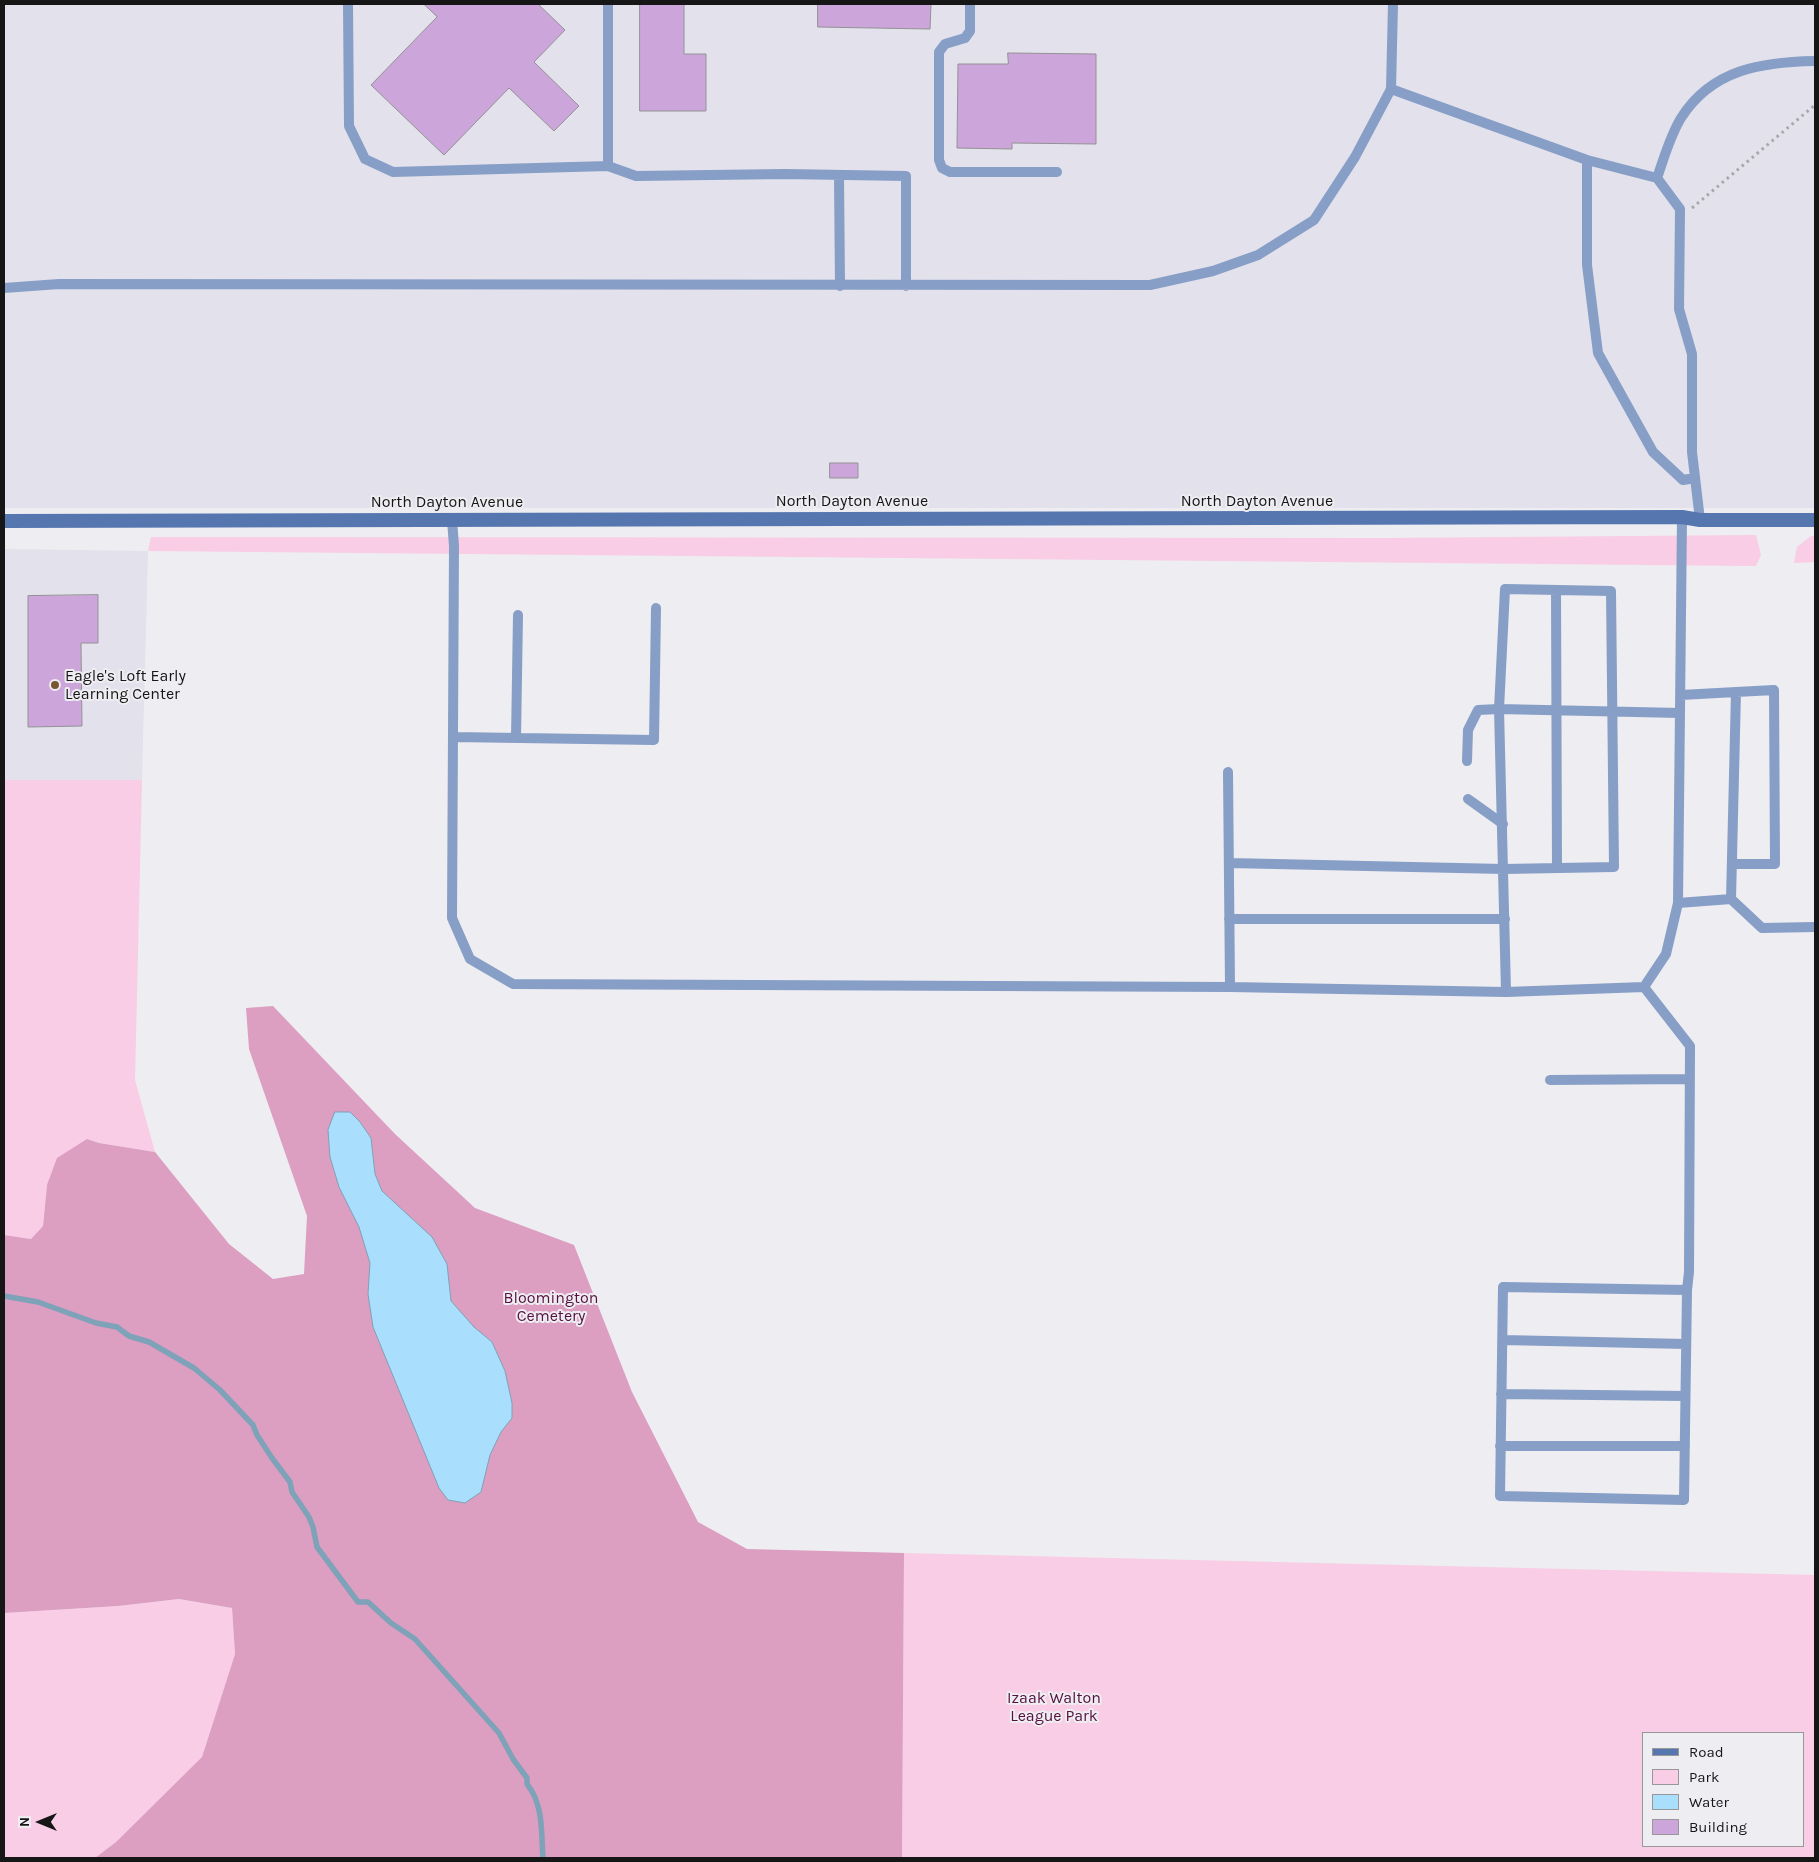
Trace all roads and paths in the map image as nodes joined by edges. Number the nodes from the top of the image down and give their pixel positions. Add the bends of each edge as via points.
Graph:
1 (348, 4) edge
2 (608, 4) edge
3 (970, 4) edge
4 (1393, 4) edge
5 (1815, 61) edge
6 (1391, 88) junction
7 (1815, 105) edge
8 (1587, 160) junction
9 (608, 166) junction
10 (1057, 172) dead end
11 (839, 175) junction
12 (1657, 178) junction
13 (1680, 212) junction
14 (840, 286) junction
15 (906, 286) junction
16 (4, 288) edge
17 (1695, 478) junction
18 (1682, 517) junction
19 (452, 520) junction
20 (1700, 520) junction
21 (1815, 520) edge
22 (4, 521) edge
23 (1556, 590) junction
24 (656, 608) dead end
25 (518, 615) dead end
26 (1736, 692) junction
27 (1681, 695) junction
28 (1499, 708) junction
29 (1558, 710) junction
30 (1612, 711) junction
31 (1680, 713) junction
32 (453, 737) junction
33 (516, 738) junction
34 (1467, 761) dead end
35 (1228, 772) dead end
36 (1468, 800) dead end
37 (1503, 824) junction
38 (1229, 863) junction
39 (1732, 864) junction
40 (1504, 868) junction
41 (1557, 868) junction
42 (1731, 899) junction
43 (1678, 903) junction
44 (1229, 918) junction
45 (1505, 919) junction
46 (1815, 927) edge
47 (1230, 986) junction
48 (1644, 987) junction
49 (1506, 992) junction
50 (1690, 1079) junction
51 (1550, 1080) dead end
52 (1687, 1290) junction
53 (1503, 1340) junction
54 (1686, 1344) junction
55 (1501, 1394) junction
56 (1686, 1396) junction
57 (1500, 1446) junction
58 (1685, 1446) junction

1 - 9 lane via 349,126 365,159 394,172
2 - 9 lane
3 - 10 lane via 970,31 965,38 945,44 939,52 939,160 942,168 950,172
4 - 6 lane
5 - 12 lane via 1780,62 1741,70 1706,89 1681,118
6 - 8 lane
6 - 15 lane via 1355,157 1314,220 1258,255 1213,271 1150,285
7 - 13 path via 1690,209
8 - 12 lane
8 - 17 lane via 1587,265 1598,353 1653,452 1682,480
9 - 11 lane via 636,176
11 - 14 lane
11 - 15 lane via 906,176
12 - 13 lane
13 - 17 lane via 1679,309 1692,354
14 - 15 lane
14 - 16 lane via 59,284
17 - 20 lane
18 - 19 main road, North Dayton Avenue
18 - 20 main road, North Dayton Avenue
18 - 27 lane
19 - 22 main road, North Dayton Avenue
19 - 32 lane
20 - 21 main road, North Dayton Avenue
23 - 28 lane via 1505,589
23 - 29 lane
23 - 30 lane via 1611,590
24 - 33 lane via 654,740
25 - 33 lane
26 - 27 lane
26 - 39 lane
26 - 39 lane via 1774,690 1775,864
27 - 31 lane
28 - 29 lane
28 - 34 lane via 1478,710 1468,730
28 - 37 lane
29 - 30 lane
29 - 41 lane
30 - 31 lane
30 - 41 lane via 1614,867
31 - 43 lane
32 - 33 lane
32 - 47 lane via 452,918 470,959 513,984
35 - 38 lane
36 - 37 lane
37 - 40 lane
38 - 40 lane
38 - 44 lane
39 - 42 lane
40 - 41 lane
40 - 45 lane
42 - 43 lane
42 - 46 lane via 1762,928
43 - 48 lane via 1666,954
44 - 45 lane
44 - 47 lane
45 - 49 lane
47 - 49 lane
48 - 49 lane
48 - 50 lane via 1690,1046
50 - 51 lane
50 - 52 lane
52 - 53 lane via 1504,1287
52 - 54 lane
53 - 54 lane
53 - 55 lane
54 - 56 lane
55 - 56 lane
55 - 57 lane
56 - 58 lane
57 - 58 lane
57 - 58 lane via 1500,1496 1684,1500

